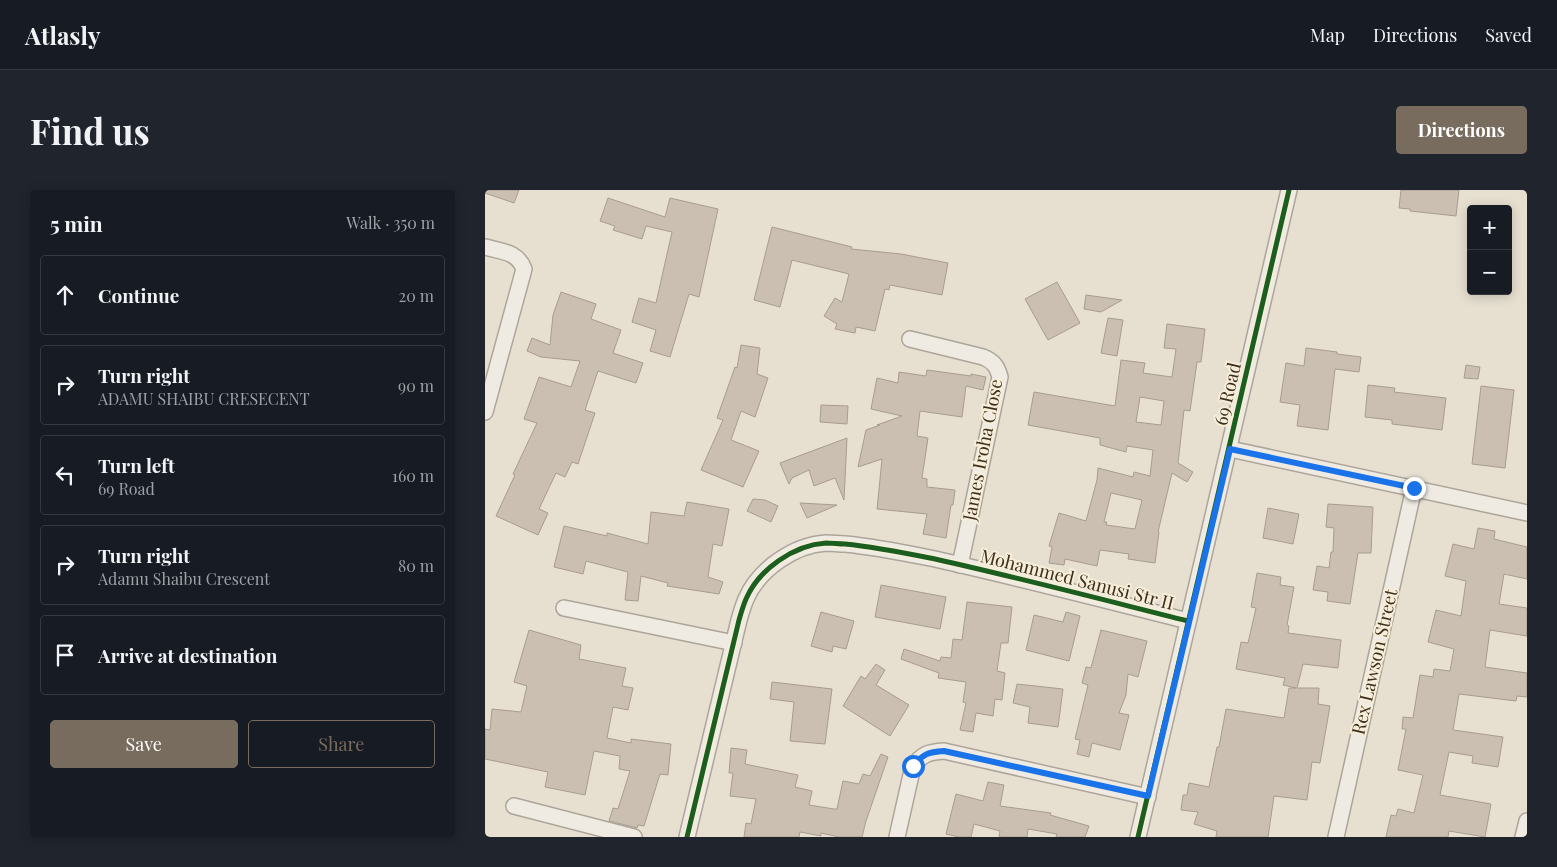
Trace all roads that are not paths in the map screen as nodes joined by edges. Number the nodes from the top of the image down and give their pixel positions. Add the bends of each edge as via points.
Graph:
1 (1289, 190) edge
2 (485, 247) edge
3 (910, 339) dead end
4 (485, 412) edge
5 (1230, 449) junction
6 (1414, 488) junction
7 (1527, 513) edge
8 (960, 565) junction
9 (564, 608) dead end
10 (1188, 621) junction
11 (734, 643) junction
12 (1148, 796) junction
13 (514, 806) dead end
14 (1527, 821) edge
15 (634, 837) edge
16 (687, 837) edge
17 (897, 837) edge
18 (1138, 837) edge
19 (1337, 837) edge
20 (1523, 837) edge

1 - 5 street, 69 Road
2 - 4 street via 512,254 524,269
3 - 8 street, James Iroha Close via 992,360 1000,377
5 - 6 street
5 - 10 street, 69 Road
6 - 7 street
6 - 19 street, Rex Lawson Street
8 - 10 street, Mohammed Sanusi Str II
8 - 11 street, Mohammed Sanusi Str II via 858,545 826,543 793,552 777,562 754,585 746,598
9 - 11 street
10 - 12 street, 69 Road
11 - 16 street, Mohammed Sanusi Str II
12 - 17 street via 944,751 931,752 913,766
12 - 18 street, 69 Road
13 - 15 street
14 - 20 street

